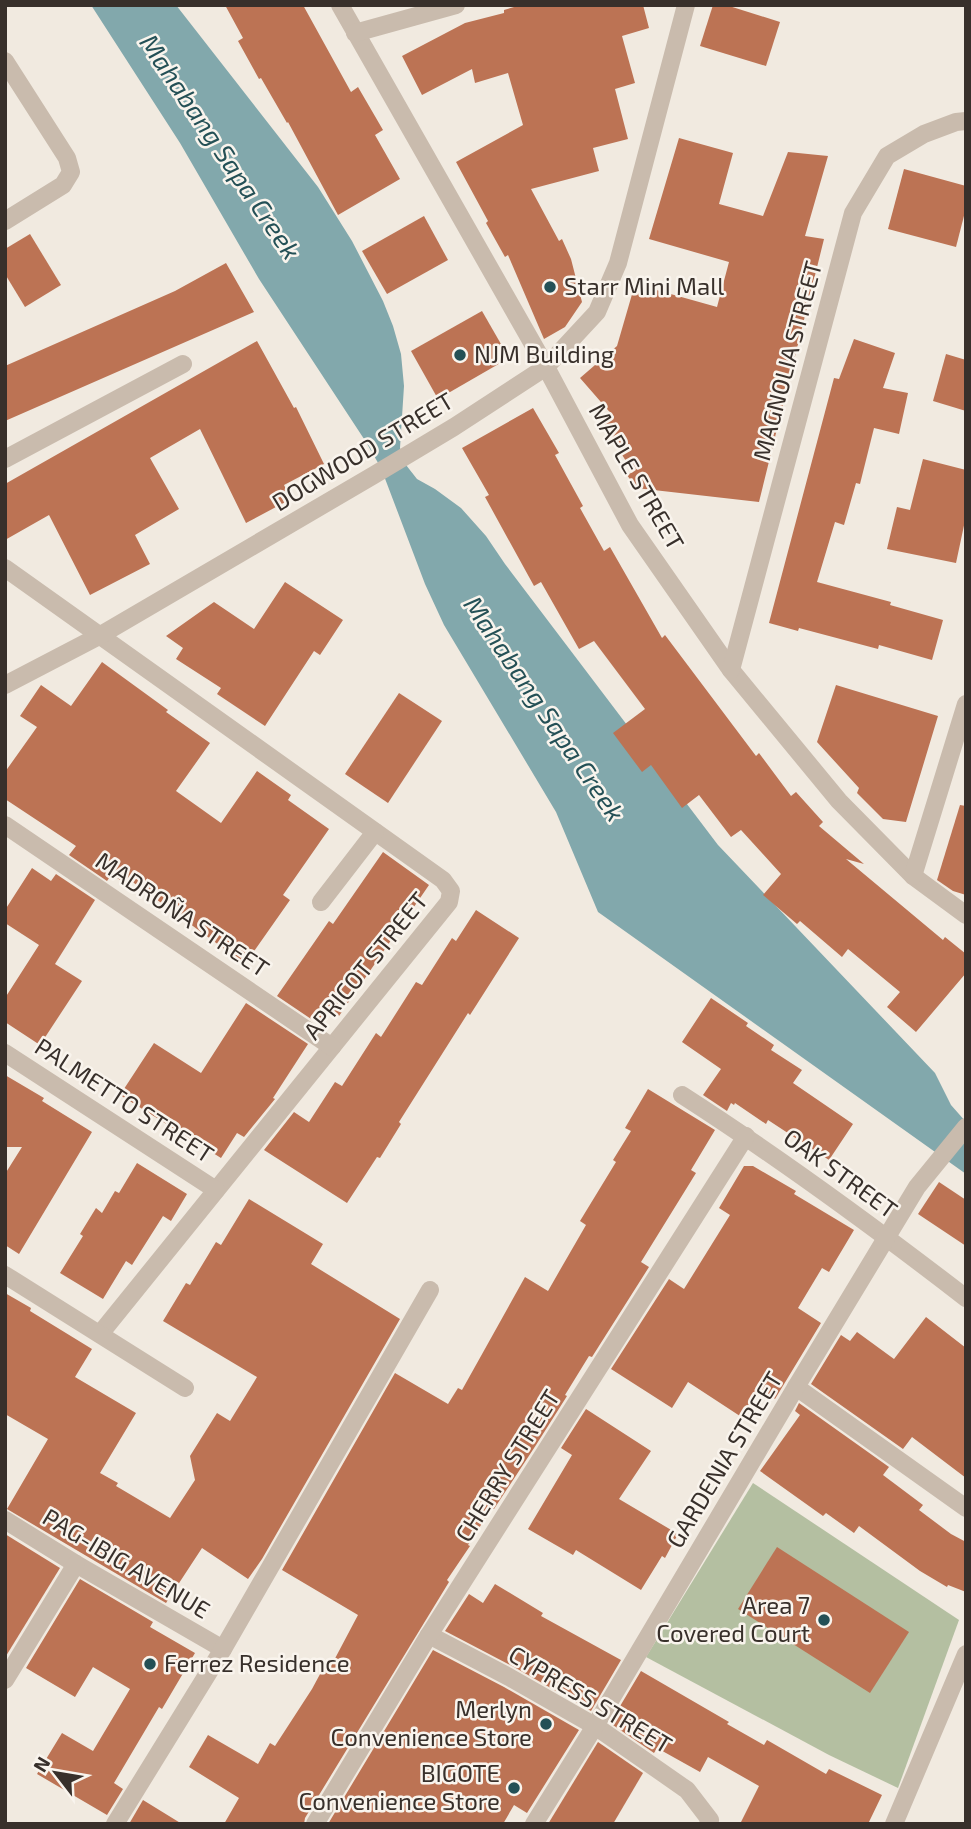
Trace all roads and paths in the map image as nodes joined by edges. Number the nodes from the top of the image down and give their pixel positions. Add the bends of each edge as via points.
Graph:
1 (340, 5) edge
2 (456, 5) edge
3 (686, 5) edge
4 (355, 33) junction
5 (5, 61) edge
6 (966, 121) edge
7 (5, 221) edge
8 (183, 365) dead end
9 (546, 368) junction
10 (5, 459) edge
11 (5, 568) edge
12 (99, 636) junction
13 (731, 670) junction
14 (5, 685) edge
15 (966, 704) edge
16 (5, 825) edge
17 (375, 832) junction
18 (914, 876) junction
19 (321, 902) dead end
20 (966, 915) edge
21 (332, 1046) junction
22 (5, 1053) edge
23 (682, 1095) dead end
24 (966, 1128) edge
25 (746, 1136) junction
26 (216, 1190) junction
27 (887, 1237) junction
28 (5, 1275) edge
29 (430, 1290) dead end
30 (966, 1298) edge
31 (100, 1334) junction
32 (796, 1387) junction
33 (185, 1388) dead end
34 (966, 1508) edge
35 (5, 1520) edge
36 (76, 1564) junction
37 (429, 1635) junction
38 (223, 1649) junction
39 (966, 1654) edge
40 (5, 1680) edge
41 (595, 1726) junction
42 (115, 1824) edge
43 (315, 1824) edge
44 (534, 1824) edge
45 (708, 1824) edge
46 (894, 1824) edge

1 - 4 street, MAPLE STREET
2 - 4 street
3 - 9 street, DOGWOOD STREET via 618,263 597,312
4 - 9 street, MAPLE STREET
5 - 7 street via 67,158 71,172 63,185
6 - 13 street, MAGNOLIA STREET via 924,134 887,156 853,213
8 - 10 street
9 - 12 street, DOGWOOD STREET
9 - 13 street, MAPLE STREET via 630,525
11 - 12 street, APRICOT STREET
12 - 14 street, DOGWOOD STREET
12 - 17 street, APRICOT STREET
13 - 18 street, MAPLE STREET via 839,802
15 - 18 street
16 - 21 street, MADROÑA STREET
17 - 19 street
17 - 21 street, APRICOT STREET via 443,880 451,891 449,902
18 - 20 street, MAPLE STREET
21 - 26 street, APRICOT STREET
22 - 26 street, PALMETTO STREET
23 - 25 street, OAK STREET
24 - 27 street, GARDENIA STREET via 918,1187
25 - 27 street, OAK STREET
25 - 37 street, CHERRY STREET
26 - 31 street, APRICOT STREET
27 - 30 street, OAK STREET
27 - 32 street, GARDENIA STREET
28 - 31 street
29 - 38 street
31 - 33 street
32 - 34 street
32 - 41 street, GARDENIA STREET
35 - 36 street, PAG-IBIG AVENUE
36 - 38 street, PAG-IBIG AVENUE
36 - 40 street
37 - 41 street, CYPRESS STREET
37 - 43 street, CHERRY STREET
38 - 42 street
39 - 46 street
41 - 44 street, GARDENIA STREET
41 - 45 street, CYPRESS STREET via 687,1790 710,1820

